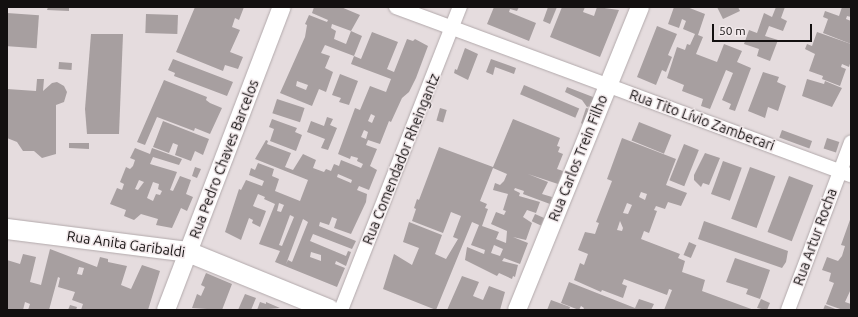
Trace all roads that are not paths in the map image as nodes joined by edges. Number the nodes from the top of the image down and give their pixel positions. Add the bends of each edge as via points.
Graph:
1 (282, 7) edge
2 (396, 7) edge
3 (460, 7) edge
4 (640, 7) edge
5 (452, 28) junction
6 (608, 85) junction
7 (851, 142) edge
8 (845, 173) edge
9 (7, 229) edge
10 (188, 252) junction
11 (166, 310) edge
12 (330, 310) edge
13 (341, 310) edge
14 (518, 310) edge
15 (788, 310) edge

1 - 10 street, Rua Pedro Chaves Barcelos
2 - 5 street, Rua Tito Lívio Zambecari
3 - 5 street, Rua Comendador Rheingantz
4 - 6 street, Rua Carlos Trein Filho
5 - 6 street, Rua Tito Lívio Zambecari
5 - 13 street, Rua Comendador Rheingantz
6 - 8 street, Rua Tito Lívio Zambecari
6 - 14 street, Rua Carlos Trein Filho
7 - 8 street, Rua Artur Rocha
8 - 15 street, Rua Artur Rocha
9 - 10 main road, Rua Anita Garibaldi
10 - 11 street, Rua Pedro Chaves Barcelos
10 - 12 main road, Rua Anita Garibaldi

